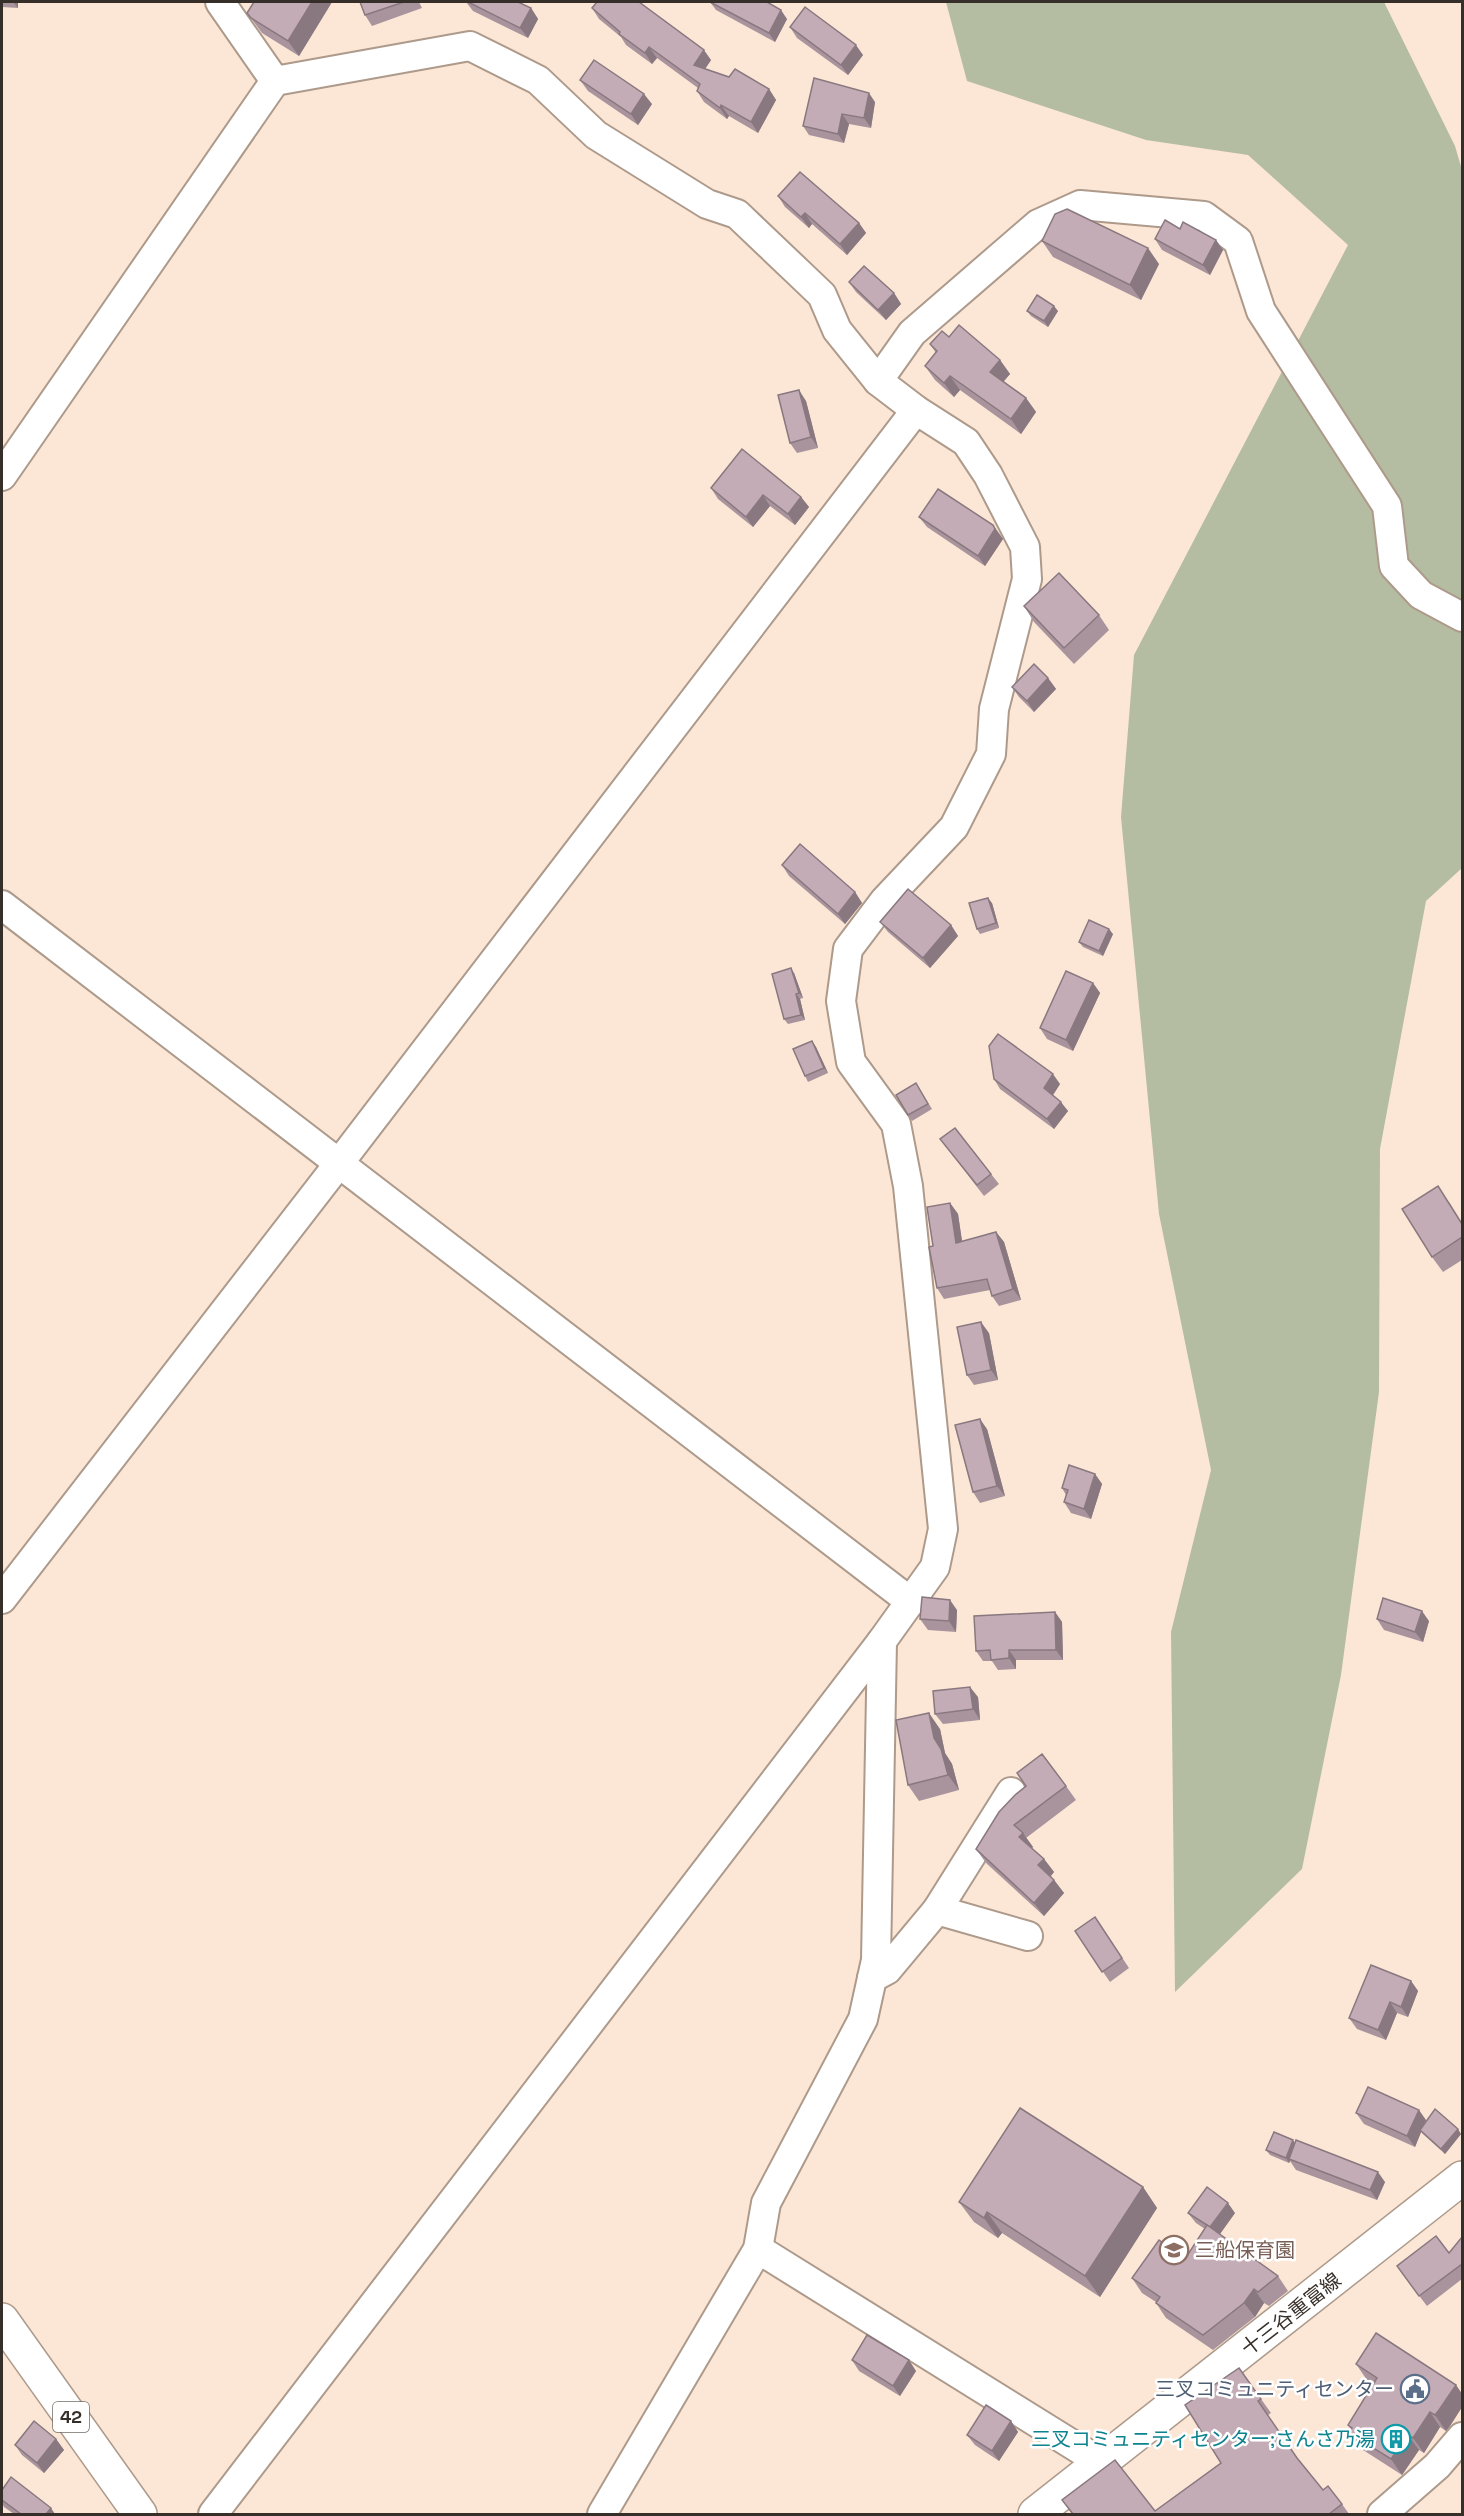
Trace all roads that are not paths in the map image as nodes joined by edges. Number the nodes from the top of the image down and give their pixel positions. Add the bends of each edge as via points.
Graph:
1 (220, 2) edge
2 (275, 81) junction
3 (878, 381) junction
4 (916, 410) junction
5 (2, 476) edge
6 (1462, 617) edge
7 (2, 905) edge
8 (340, 1162) junction
9 (2, 1599) edge
10 (911, 1602) junction
11 (882, 1641) junction
12 (1011, 1792) dead end
13 (937, 1910) junction
14 (1028, 1936) dead end
15 (872, 1978) junction
16 (1462, 2178) edge
17 (758, 2249) junction
18 (2, 2320) edge
19 (1462, 2437) edge
20 (1102, 2463) junction
21 (140, 2514) edge
22 (213, 2514) edge
23 (602, 2514) edge
24 (1035, 2514) edge
25 (1382, 2514) edge

1 - 2 street
2 - 3 street via 470,46 538,80 596,135 707,204 738,214 822,295 837,330
2 - 5 street
3 - 4 street
3 - 6 street via 912,333 1038,224 1080,205 1204,216 1238,241 1261,311 1387,506 1394,566 1421,595
4 - 8 street
4 - 10 street via 966,442 988,475 1025,547 1027,579 994,709 991,754 954,826 885,900 848,950 842,1001 850,1062 896,1124 908,1186 943,1529 935,1567
7 - 8 street
8 - 9 street
8 - 10 street
10 - 11 street
11 - 15 street via 876,1960
11 - 22 street
12 - 13 street
13 - 14 street
13 - 15 street via 887,1970
15 - 17 street via 863,2019 766,2203
16 - 20 main road, 十三谷重富線
17 - 20 street
17 - 23 street
18 - 21 main road, 42
19 - 25 street via 1437,2466
20 - 24 main road, 十三谷重富線

